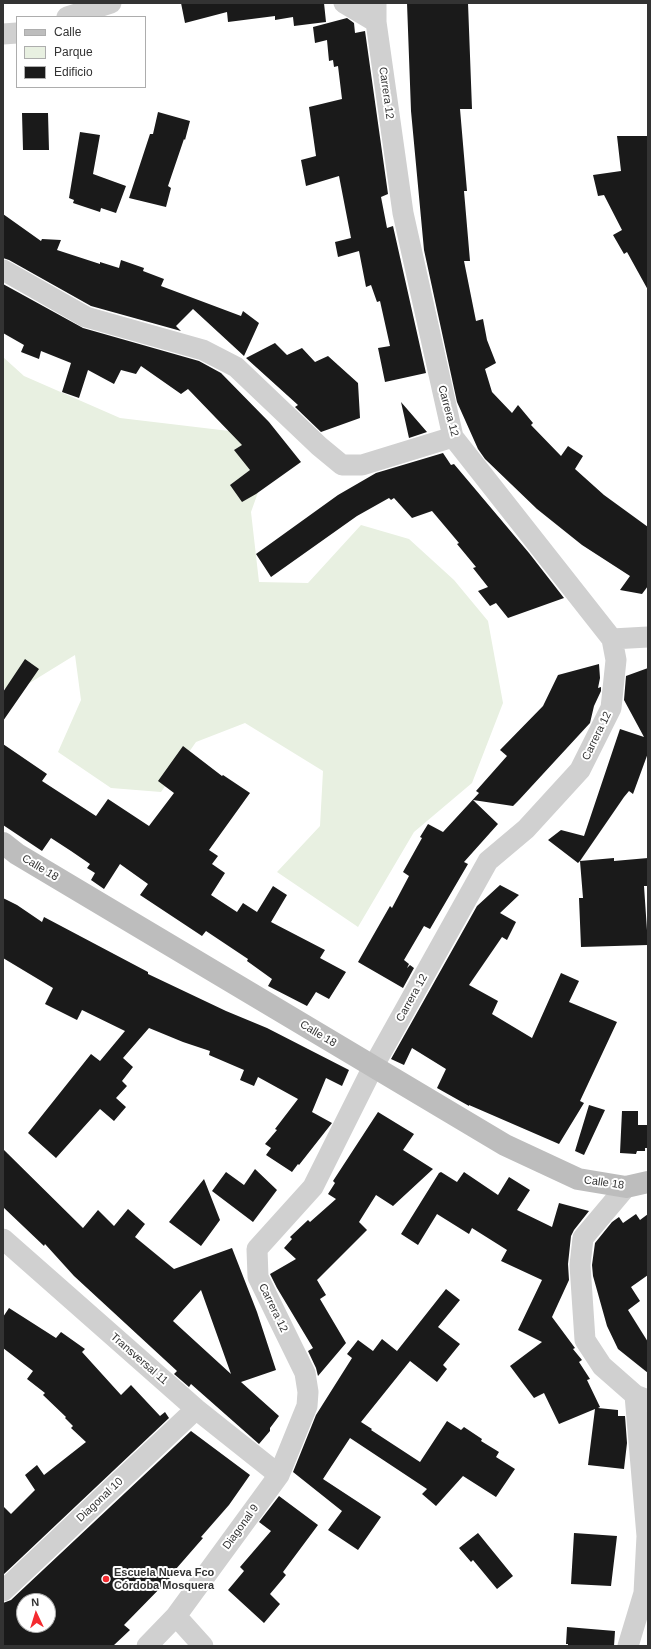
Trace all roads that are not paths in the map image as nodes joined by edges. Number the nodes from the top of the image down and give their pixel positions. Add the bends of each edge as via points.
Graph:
1 (111, 3) edge
2 (344, 3) edge
3 (376, 12) edge
4 (70, 16) edge
5 (16, 33) edge
6 (3, 34) edge
7 (3, 270) edge
8 (453, 437) junction
9 (648, 637) edge
10 (612, 639) junction
11 (3, 844) edge
12 (373, 1067) junction
13 (648, 1182) edge
14 (626, 1187) junction
15 (3, 1239) edge
16 (308, 1392) joint
17 (642, 1397) edge
18 (196, 1409) junction
19 (279, 1475) junction
20 (3, 1591) edge
21 (176, 1616) junction
22 (146, 1646) edge
23 (203, 1646) edge
24 (628, 1646) edge

1 - 4 street
2 - 3 street
3 - 8 street, Carrera 12 via 403,213
5 - 6 street
7 - 8 street via 86,317 203,350 236,367 342,465 362,465
8 - 10 street, Carrera 12
9 - 10 street
10 - 12 street, Carrera 12 via 616,660 611,708 580,770 526,829 488,861
11 - 12 main road, Calle 18
12 - 14 main road, Calle 18 via 505,1145 578,1179
12 - 16 street, Carrera 12 via 313,1188 257,1249 258,1277 305,1373
13 - 14 main road, Calle 18
14 - 17 street via 583,1238 580,1265 585,1340 602,1366
15 - 18 street, Transversal 11
16 - 19 street, Diagonal 9 via 307,1406
17 - 24 street via 647,1536 644,1593
18 - 19 street, Transversal 11
18 - 20 street, Diagonal 10
19 - 21 street, Diagonal 9
21 - 22 street, Diagonal 9
21 - 23 street

